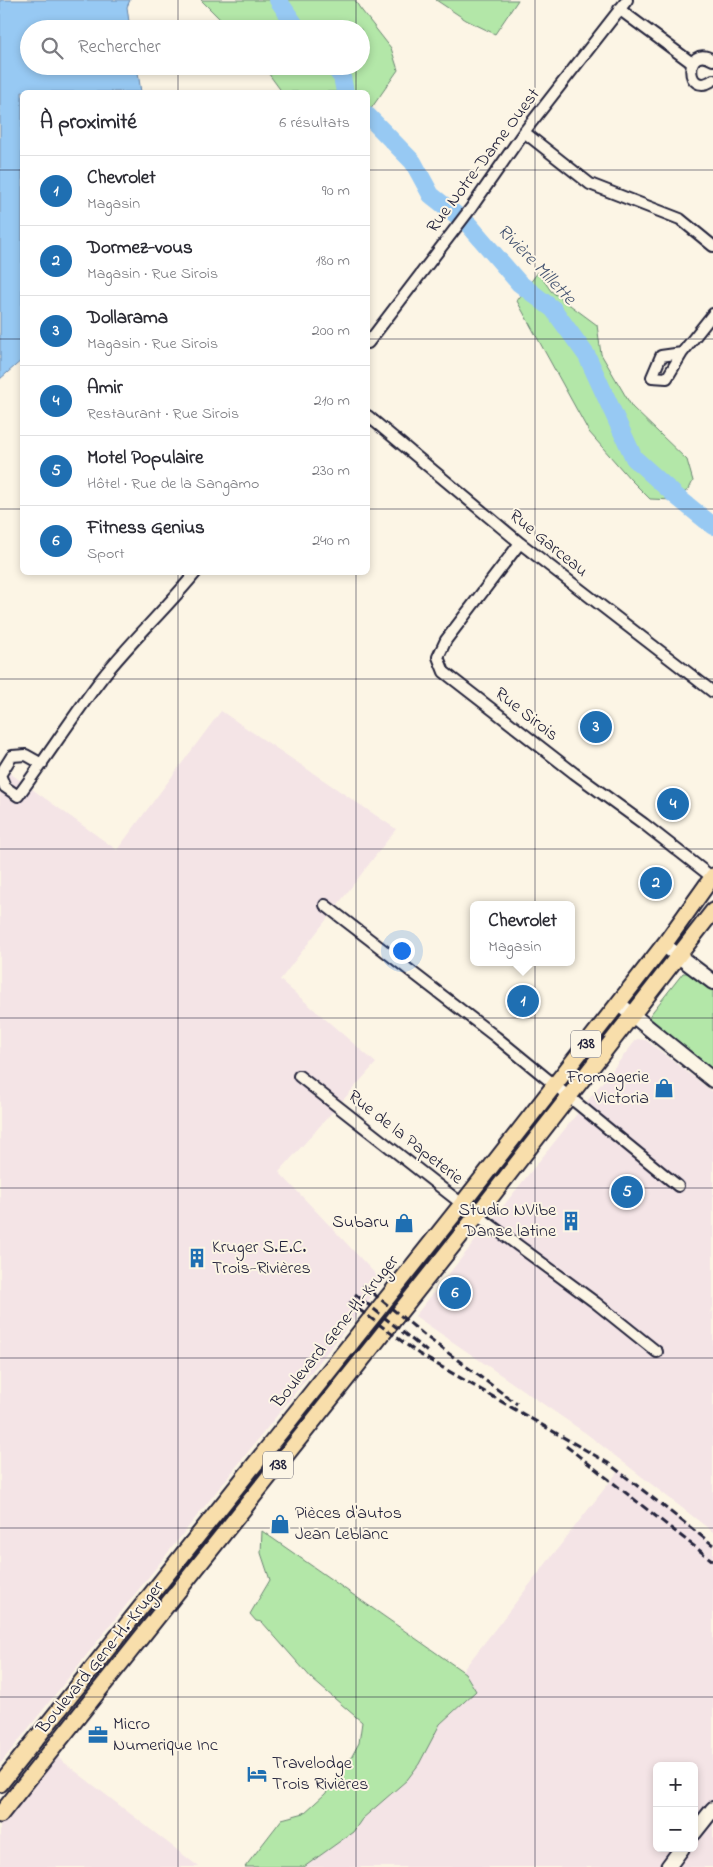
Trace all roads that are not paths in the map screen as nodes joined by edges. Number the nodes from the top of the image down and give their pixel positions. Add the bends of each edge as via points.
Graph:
1 (627, 0) edge
2 (619, 9) junction
3 (713, 60) edge
4 (692, 63) junction
5 (713, 80) edge
6 (524, 132) junction
7 (713, 246) edge
8 (713, 314) edge
9 (370, 340) edge
10 (682, 353) dead end
11 (370, 418) edge
12 (520, 543) junction
13 (193, 575) edge
14 (713, 692) edge
15 (42, 764) junction
16 (713, 877) edge
17 (325, 905) dead end
18 (713, 911) edge
19 (664, 945) junction
20 (679, 956) junction
21 (713, 982) edge
22 (619, 1004) junction
23 (632, 1016) junction
24 (299, 1076) dead end
25 (713, 1080) edge
26 (554, 1085) junction
27 (568, 1097) junction
28 (678, 1186) dead end
29 (462, 1204) junction
30 (477, 1214) junction
31 (657, 1352) dead end
32 (0, 1784) edge
33 (713, 1809) edge
34 (0, 1815) edge
35 (698, 1828) edge
36 (679, 1852) edge
37 (668, 1867) edge

1 - 2 street, Rue Notre-Dame Ouest
2 - 4 street
2 - 6 street, Rue Notre-Dame Ouest
3 - 4 street via 704,57
4 - 5 street via 690,72 694,79 701,84
6 - 7 street via 590,184 680,218
6 - 9 street, Rue Notre-Dame Ouest via 471,208
8 - 10 street
11 - 12 street, Rue Garceau
12 - 14 street, Rue Garceau
12 - 16 street, Rue Sirois via 446,640 438,657 444,672
13 - 15 street via 103,678
15 - 15 street via 26,755 12,756 0,775 5,787 18,796
16 - 19 main road, Boulevard Gene-H.-Kruger / 138
17 - 26 street
18 - 20 main road, Boulevard Gene-H.-Kruger / 138
19 - 20 main road
19 - 22 main road, Boulevard Gene-H.-Kruger / 138
20 - 21 main road
20 - 23 main road, Boulevard Gene-H.-Kruger / 138
22 - 23 main road
22 - 26 main road, Boulevard Gene-H.-Kruger / 138
23 - 25 main road
23 - 27 main road, Boulevard Gene-H.-Kruger / 138
24 - 29 street, Rue de la Papeterie
26 - 27 street
26 - 29 main road, Boulevard Gene-H.-Kruger / 138
27 - 28 street
27 - 30 main road, Boulevard Gene-H.-Kruger / 138
29 - 30 street, Rue de la Papeterie
29 - 32 main road, Boulevard Gene-H.-Kruger / 138
30 - 31 street, Rue de la Papeterie
30 - 34 main road, Boulevard Gene-H.-Kruger / 138
33 - 35 main road
36 - 37 main road

